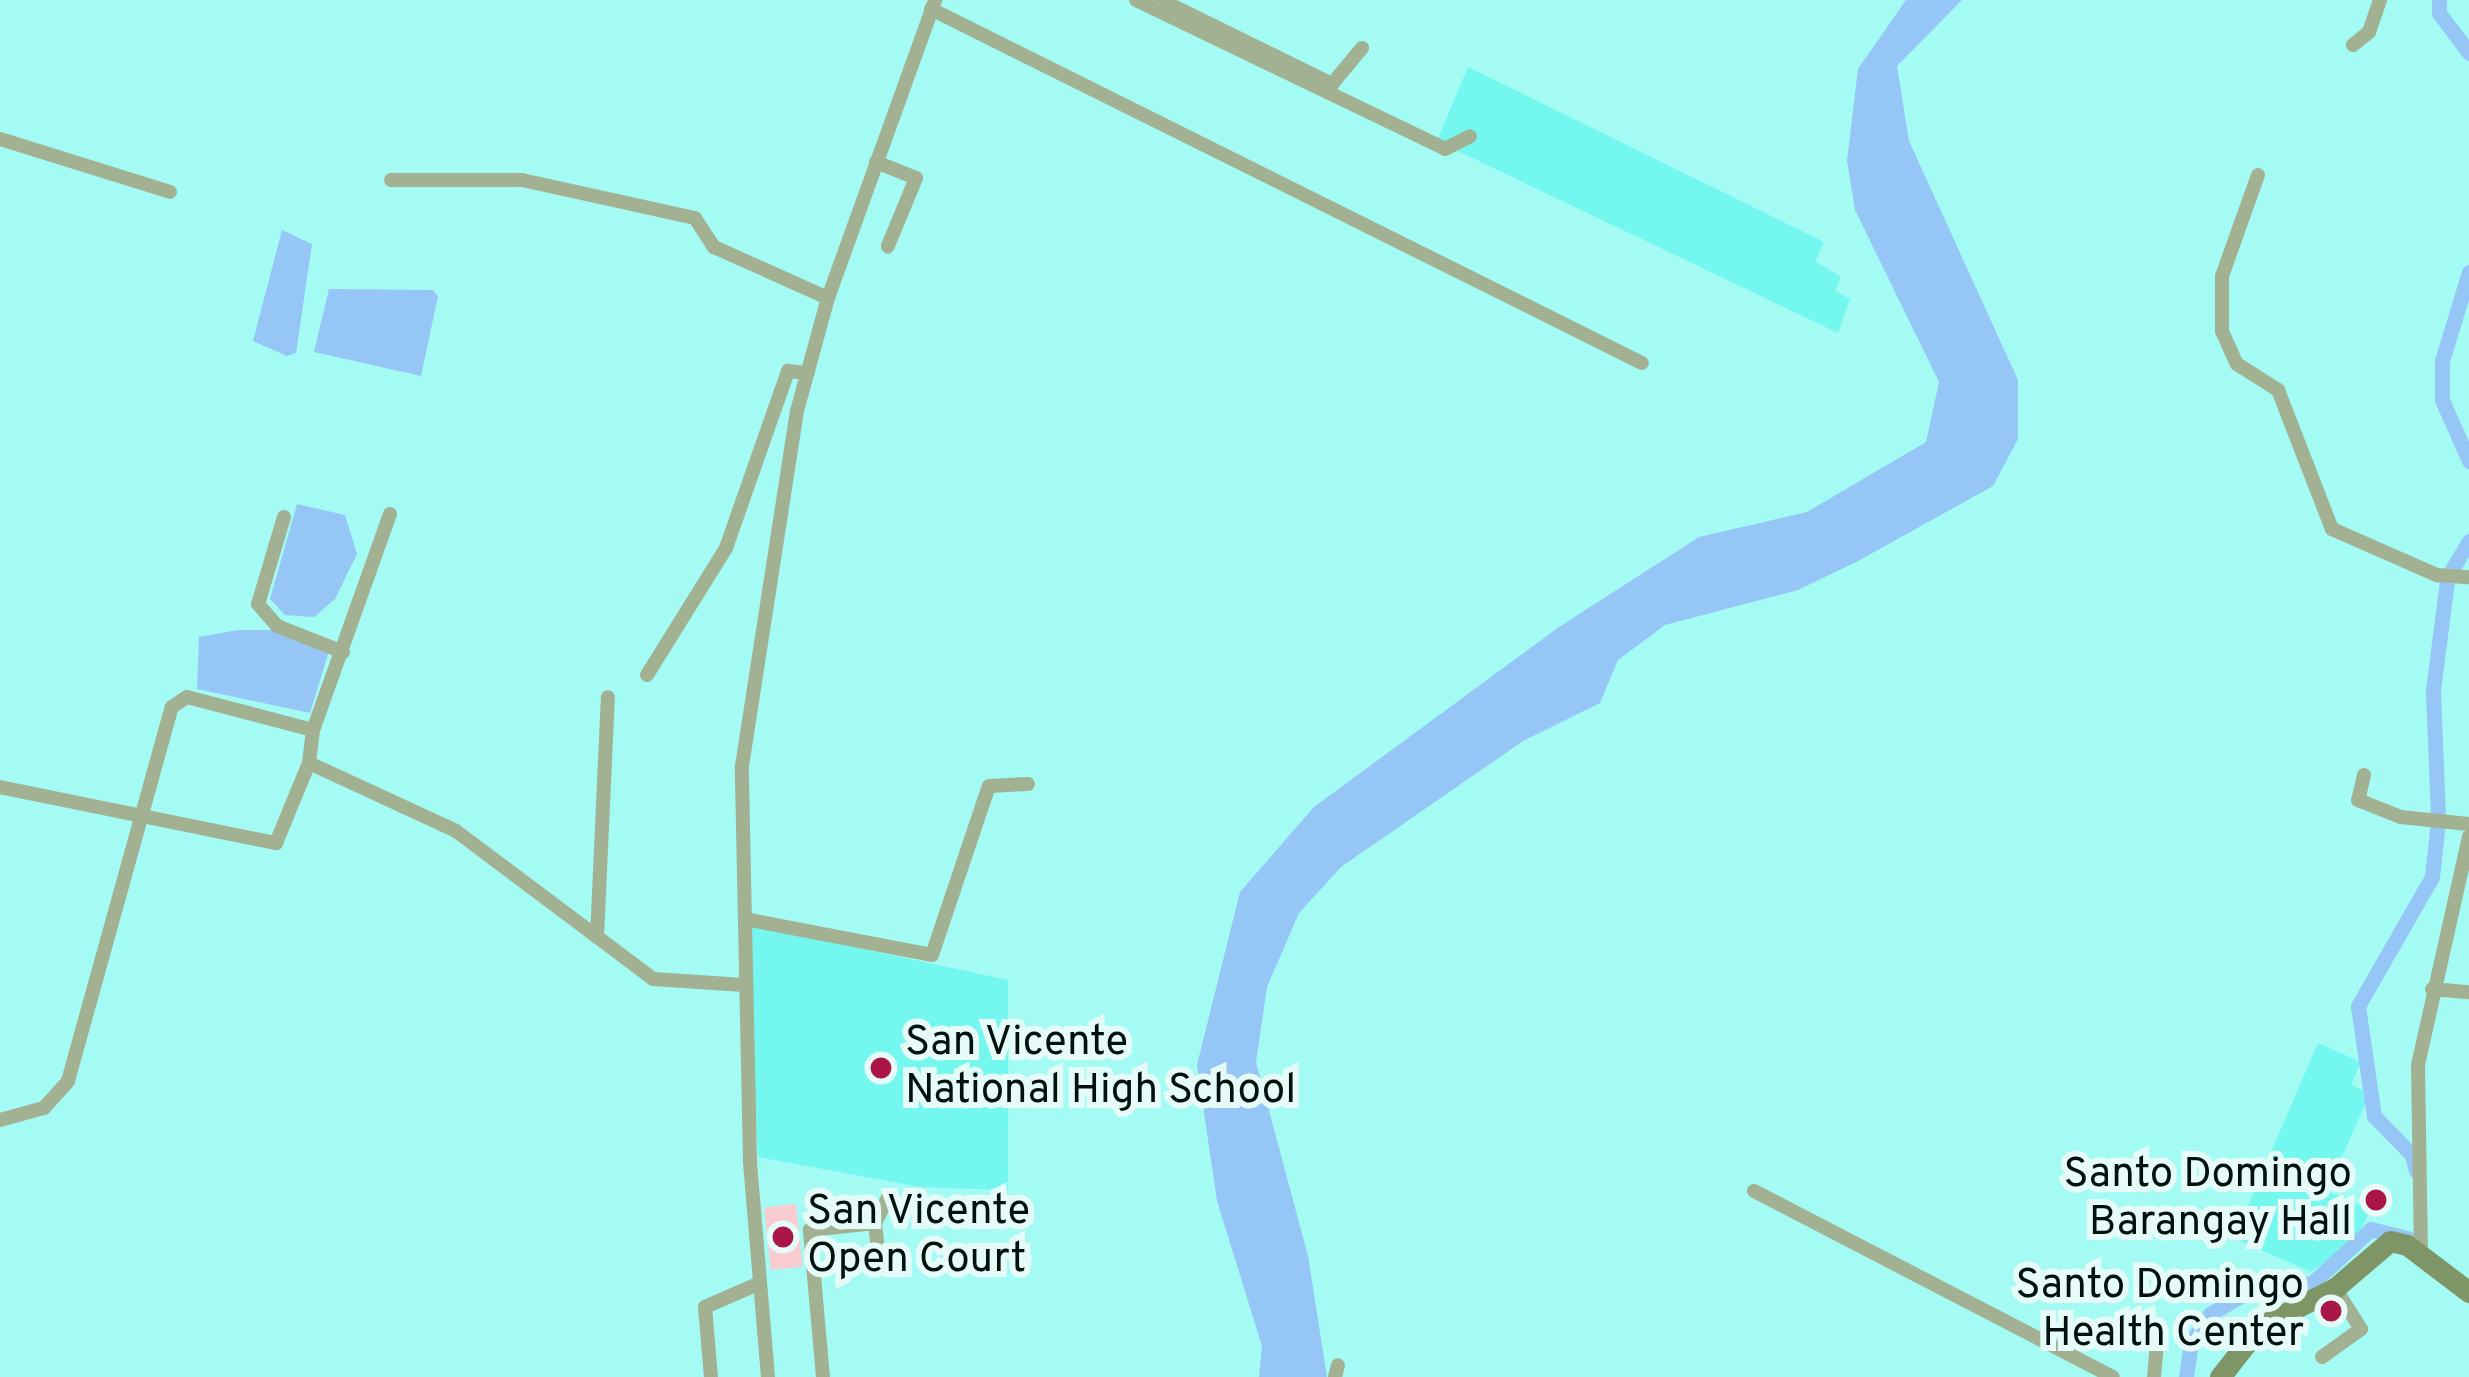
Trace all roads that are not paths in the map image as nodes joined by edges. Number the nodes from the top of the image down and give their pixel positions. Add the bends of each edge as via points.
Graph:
1 (1136, 0) edge
2 (1161, 0) edge
3 (2380, 0) edge
4 (933, 5) edge
5 (2353, 45) dead end
6 (1362, 48) dead end
7 (1470, 136) dead end
8 (0, 139) edge
9 (876, 162) junction
10 (2258, 175) dead end
11 (391, 180) dead end
12 (170, 192) dead end
13 (888, 246) dead end
14 (828, 298) junction
15 (1642, 363) dead end
16 (808, 373) junction
17 (390, 514) dead end
18 (284, 517) dead end
19 (2469, 577) edge
20 (343, 652) junction
21 (647, 675) dead end
22 (608, 697) dead end
23 (313, 730) junction
24 (309, 763) junction
25 (2364, 776) dead end
26 (1028, 784) dead end
27 (0, 787) edge
28 (145, 821) junction
29 (2469, 824) edge
30 (2469, 837) edge
31 (745, 919) junction
32 (597, 937) junction
33 (744, 985) junction
34 (2432, 989) junction
35 (2469, 992) edge
36 (0, 1120) edge
37 (1754, 1191) dead end
38 (887, 1199) dead end
39 (875, 1223) junction
40 (2421, 1256) junction
41 (892, 1259) dead end
42 (760, 1282) junction
43 (2335, 1288) junction
44 (2469, 1292) edge
45 (2157, 1341) dead end
46 (2321, 1357) dead end
47 (711, 1377) edge
48 (768, 1377) edge
49 (824, 1377) edge
50 (2114, 1377) edge
51 (2154, 1377) edge
52 (2220, 1377) edge

1 - 7 street via 1445,149
2 - 6 street via 1332,84
3 - 5 street via 2369,32
4 - 9 street
4 - 15 street
8 - 12 street
9 - 13 street via 916,178
9 - 14 street
10 - 19 street via 2222,276 2222,331 2237,364 2278,390 2332,529 2437,574
11 - 14 street via 522,180 695,218 714,247
14 - 16 street
16 - 21 street via 788,370 726,548
16 - 31 street via 744,745
17 - 20 street
18 - 20 street via 258,604 277,626
20 - 23 street
22 - 32 street
23 - 24 street
23 - 28 street via 188,697 161,727
24 - 28 street via 276,842
24 - 32 street via 455,831
25 - 29 street via 2358,800 2401,817
26 - 31 street via 989,786 932,955
27 - 28 street
28 - 36 street via 68,1081 44,1108
30 - 34 street
31 - 33 street
32 - 33 street via 653,979
33 - 42 street
34 - 35 street
34 - 40 street via 2418,1065
37 - 50 street
38 - 39 street
39 - 41 street via 878,1259
39 - 49 street via 810,1230
40 - 43 street via 2408,1245 2381,1245
40 - 44 street
42 - 47 street via 705,1307
42 - 48 street
43 - 46 street via 2362,1329
43 - 52 street via 2259,1327
45 - 51 street

